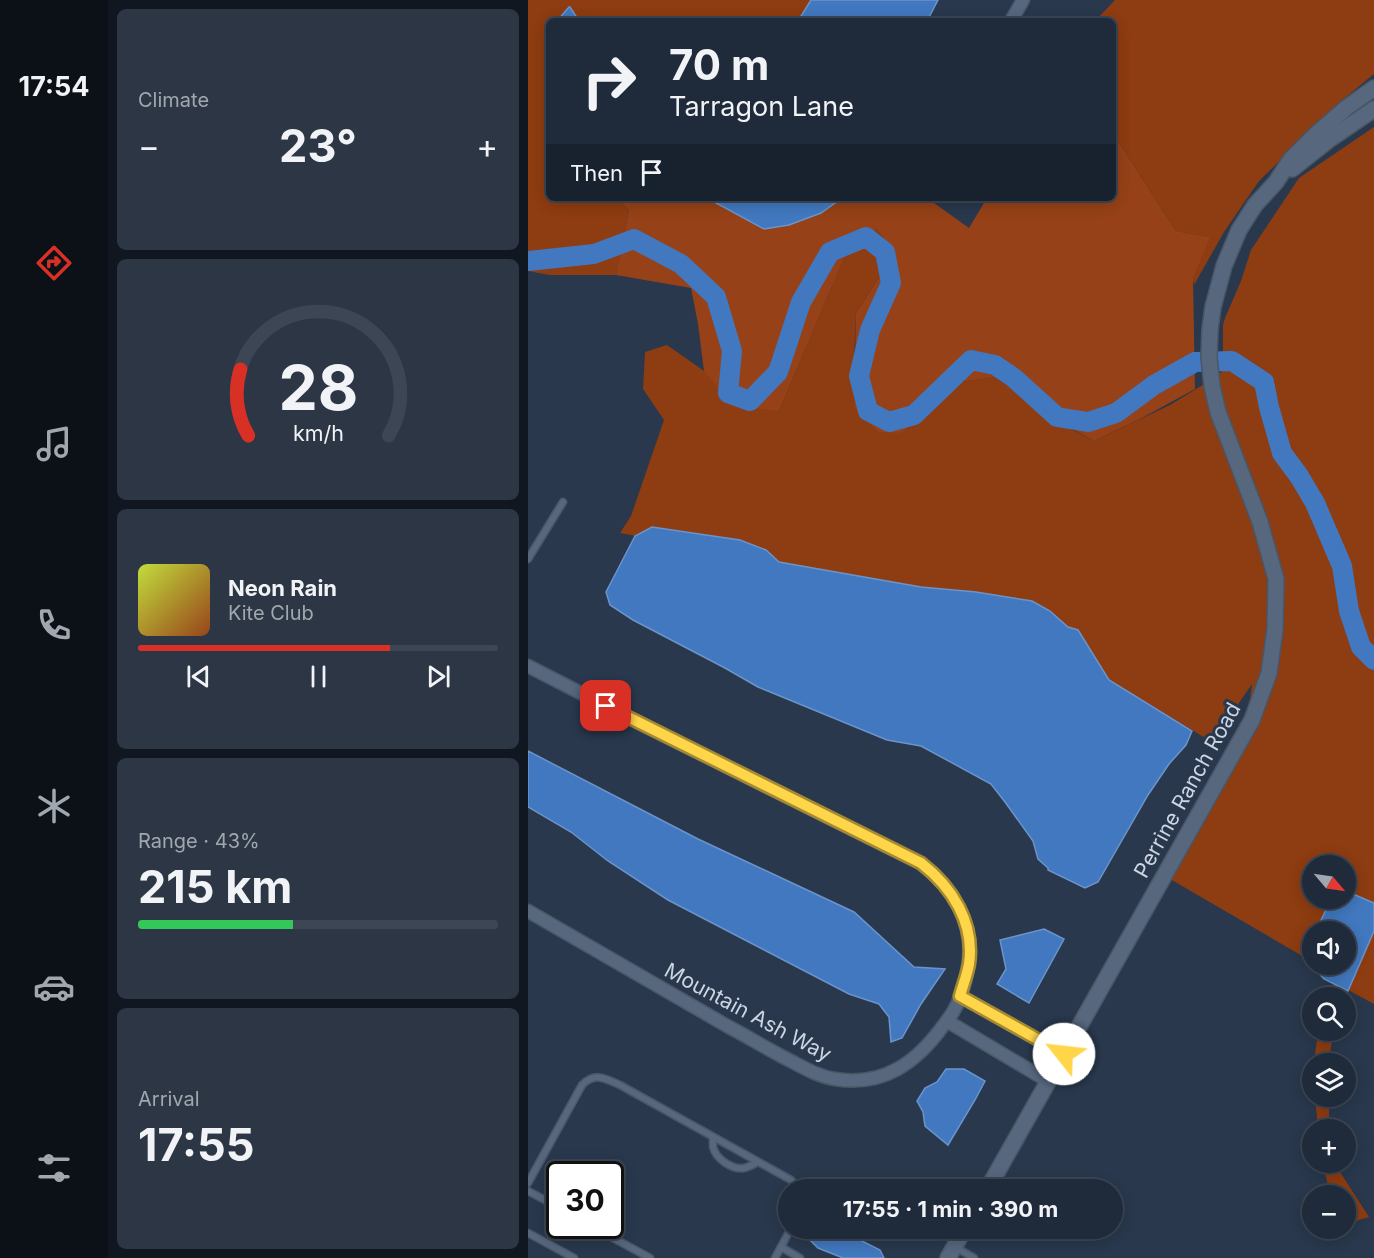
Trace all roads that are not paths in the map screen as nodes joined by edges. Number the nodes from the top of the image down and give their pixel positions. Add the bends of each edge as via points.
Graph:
1 (1023, 0) edge
2 (1013, 18) edge
3 (1374, 88) edge
4 (1374, 109) edge
5 (1276, 182) junction
6 (563, 502) dead end
7 (528, 559) edge
8 (528, 666) edge
9 (528, 911) edge
10 (960, 996) junction
11 (950, 1016) junction
12 (1064, 1054) junction
13 (1048, 1081) junction
14 (713, 1137) junction
15 (758, 1162) junction
16 (789, 1179) edge
17 (993, 1179) edge
18 (528, 1183) edge
19 (528, 1191) edge
20 (546, 1201) edge
21 (528, 1233) edge
22 (615, 1239) edge
23 (785, 1239) edge
24 (959, 1239) edge
25 (781, 1247) junction
26 (951, 1253) edge
27 (574, 1258) edge
28 (650, 1258) edge
29 (775, 1258) edge
30 (800, 1258) edge
31 (974, 1258) edge

1 - 2 street
3 - 5 street, Perrine Ranch Road via 1314,136 1291,159
4 - 5 street, Perrine Ranch Road
5 - 12 street, Perrine Ranch Road via 1239,230 1224,266 1212,307 1209,357 1218,412 1260,522 1276,579 1269,673 1252,720
6 - 7 lane
8 - 10 street, Mountain Ash Way via 929,869 952,895 966,927 969,964
9 - 11 street, Mountain Ash Way via 766,1048 809,1071 835,1079 858,1080 902,1067 928,1046
10 - 11 street, Mountain Ash Way
10 - 12 street
11 - 13 street
12 - 13 street, Perrine Ranch Road
13 - 17 street, Perrine Ranch Road
14 - 15 lane
14 - 15 lane via 713,1147 725,1163 745,1168
14 - 18 lane via 620,1085 597,1077 588,1079
15 - 16 lane
19 - 20 lane
21 - 27 lane
22 - 28 lane
23 - 25 lane
24 - 26 street
25 - 29 lane
25 - 30 lane
26 - 31 lane

